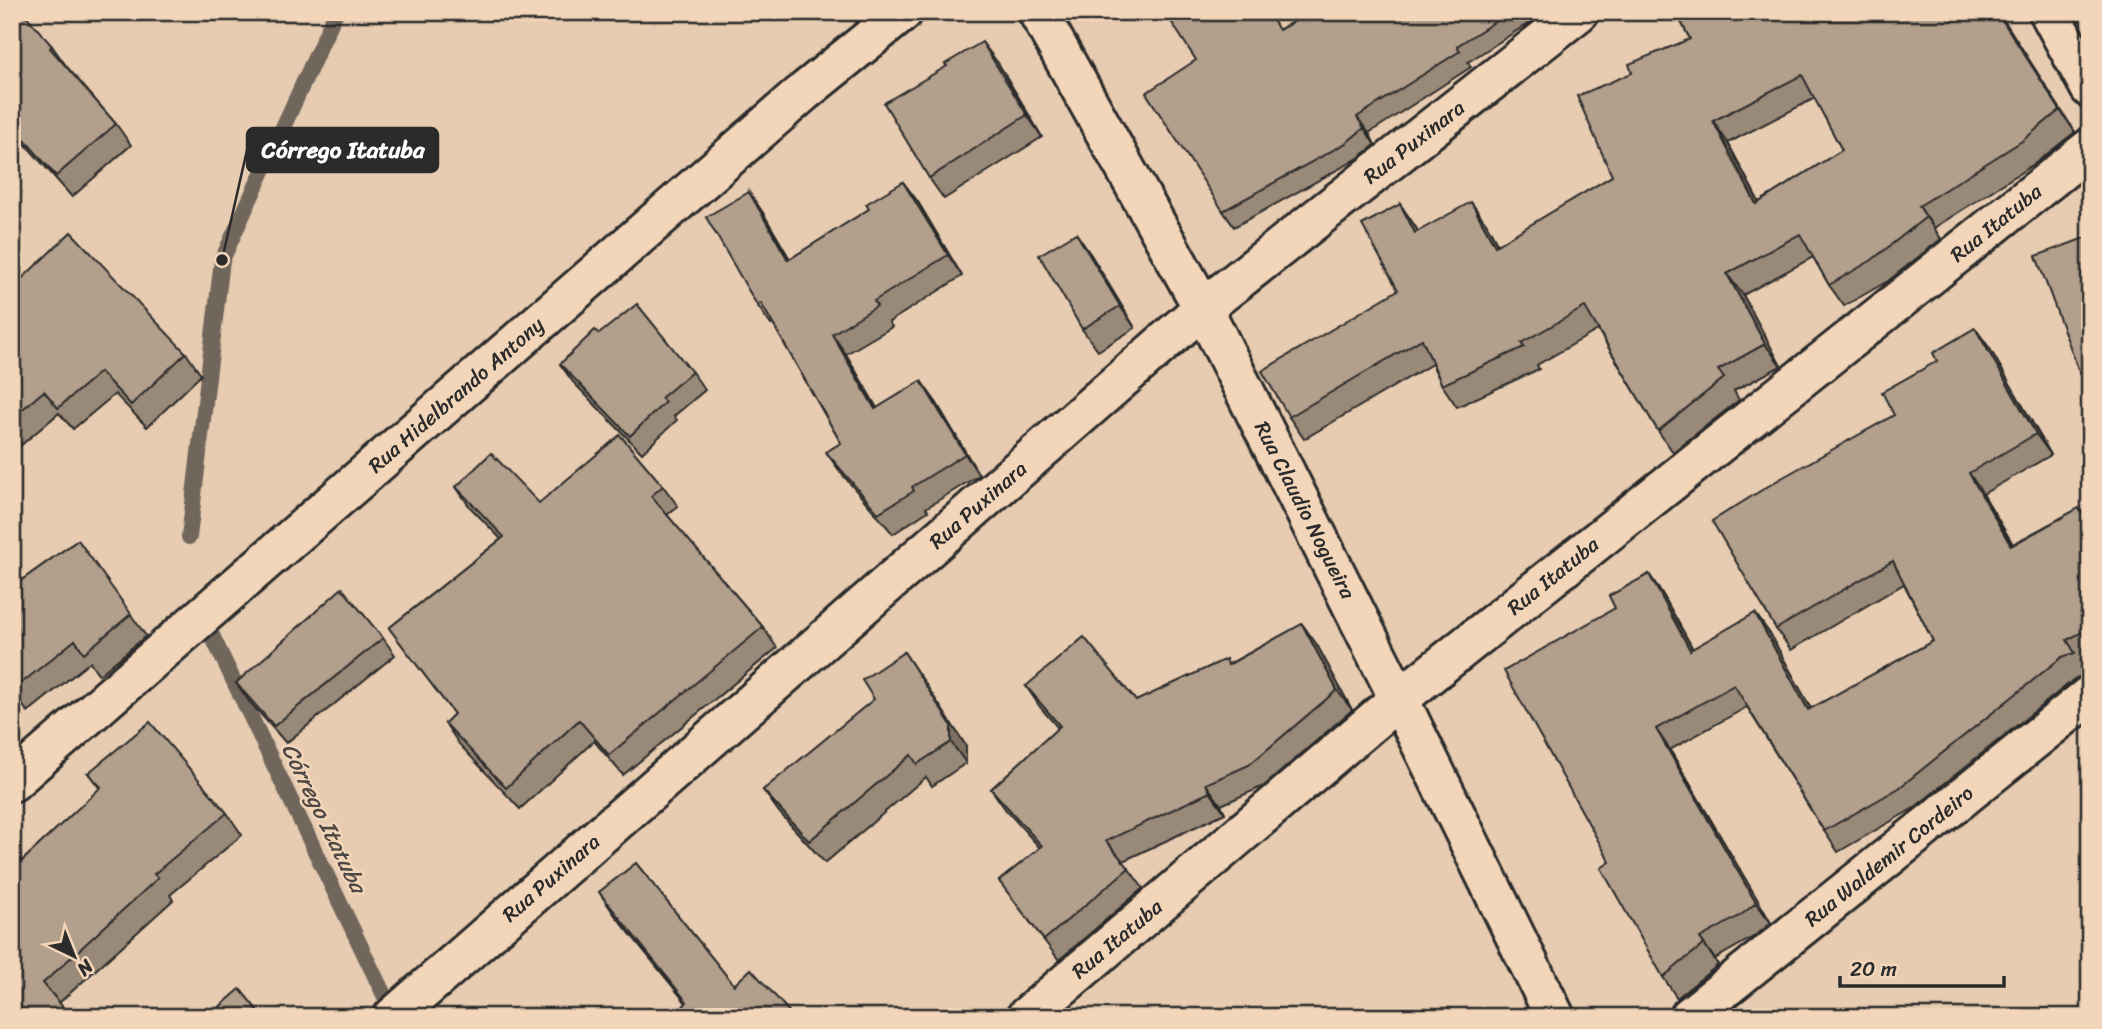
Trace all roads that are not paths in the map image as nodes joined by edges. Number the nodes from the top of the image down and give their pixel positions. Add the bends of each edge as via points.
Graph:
1 (903, 12) edge
2 (1038, 12) edge
3 (1578, 12) edge
4 (2049, 12) edge
5 (2090, 88) edge
6 (2090, 148) edge
7 (1203, 308) junction
8 (2090, 695) edge
9 (1399, 699) junction
10 (12, 782) edge
11 (393, 1017) edge
12 (1026, 1017) edge
13 (1555, 1017) edge
14 (1689, 1017) edge

1 - 10 street, Rua Hidelbrando Antony via 805,91
2 - 7 street, Rua Claudio Nogueira
3 - 7 street, Rua Puxinara
4 - 5 street
6 - 9 street, Rua Itatuba
7 - 9 street, Rua Claudio Nogueira
7 - 11 street, Rua Puxinara
8 - 14 street, Rua Waldemir Cordeiro
9 - 12 street, Rua Itatuba
9 - 13 street, Rua Claudio Nogueira

